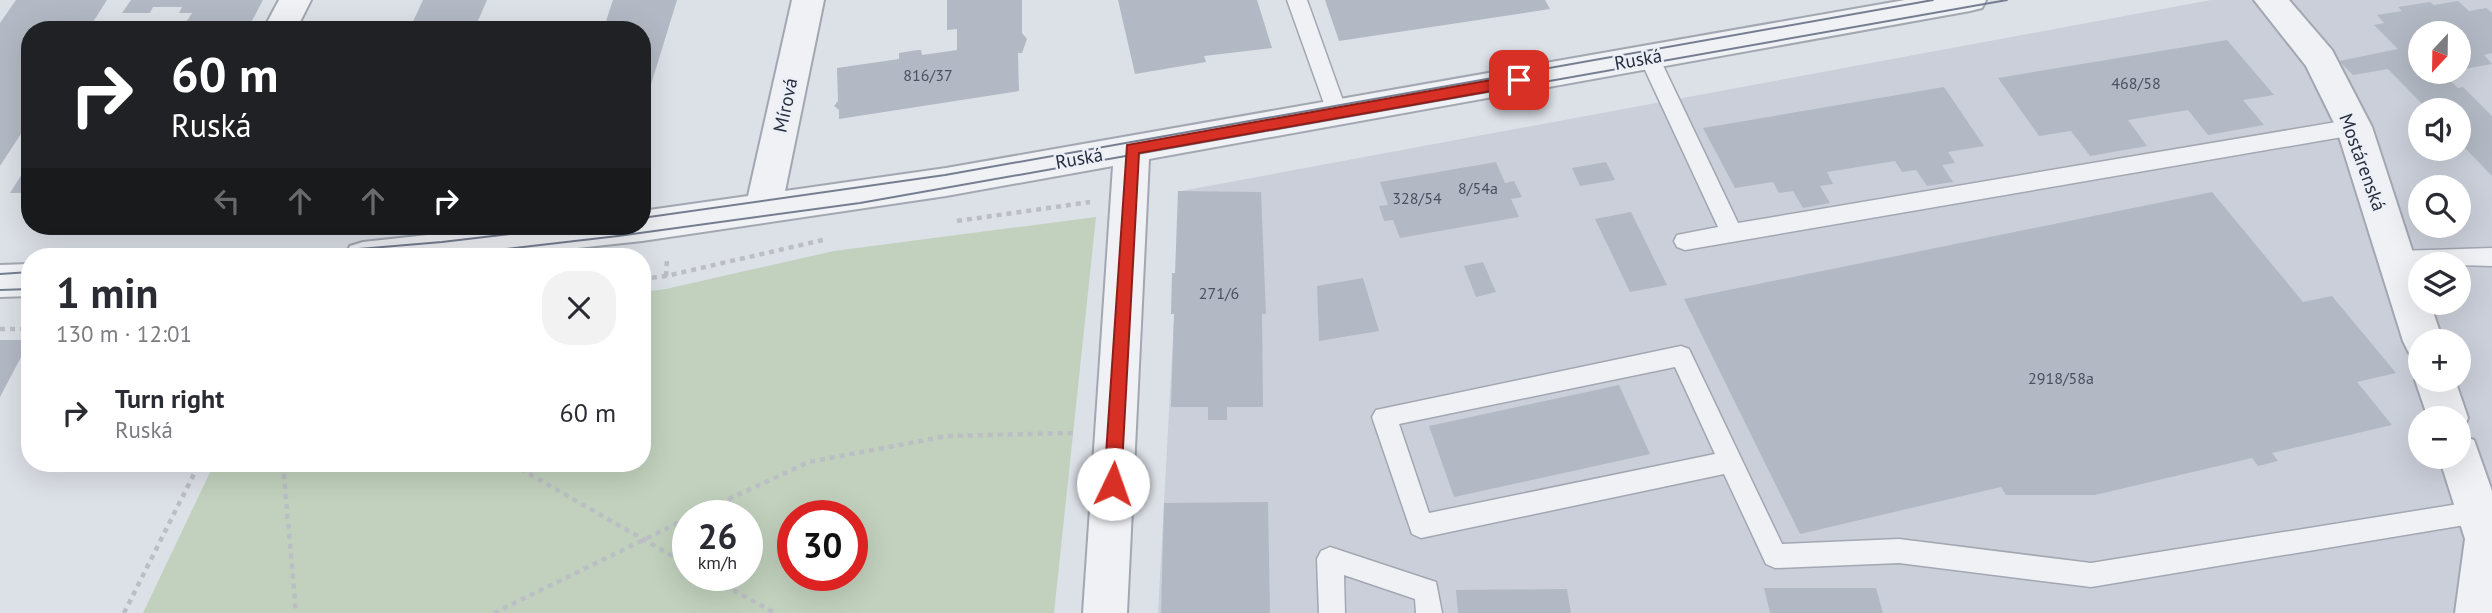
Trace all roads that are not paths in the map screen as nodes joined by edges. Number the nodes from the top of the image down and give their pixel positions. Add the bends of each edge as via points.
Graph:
1 (295, 0) edge
2 (808, 0) edge
3 (1297, 0) edge
4 (1970, 0) edge
5 (2270, 0) edge
6 (284, 21) edge
7 (1649, 57) junction
8 (1338, 112) junction
9 (2354, 127) junction
10 (1132, 149) junction
11 (763, 210) junction
12 (651, 225) edge
13 (1732, 234) junction
14 (561, 235) edge
15 (1685, 241) dead end
16 (444, 248) edge
17 (2492, 257) edge
18 (2397, 260) junction
19 (21, 280) edge
20 (0, 281) edge
21 (2419, 329) edge
22 (1731, 462) junction
23 (2464, 469) edge
24 (2477, 512) junction
25 (2484, 592) edge
26 (1105, 613) edge
27 (1332, 613) edge
28 (1429, 613) edge

1 - 6 street
2 - 11 street, Mírová
3 - 8 lane
4 - 7 street, Ruská
5 - 9 street, Mostárenská via 2320,60
7 - 8 street, Ruská
7 - 13 lane
8 - 10 street, Ruská
9 - 13 lane
9 - 18 street, Mostárenská
10 - 11 street, Ruská
10 - 26 street
11 - 12 street, Ruská
13 - 15 lane
14 - 16 street, Ruská
17 - 18 lane
18 - 21 street, Mostárenská
19 - 20 street
22 - 22 lane via 1681,356 1384,417 1421,526
22 - 24 lane via 1775,556 1899,551 2091,575
23 - 24 street
24 - 25 street via 2486,539
27 - 28 lane via 1330,559 1427,591

